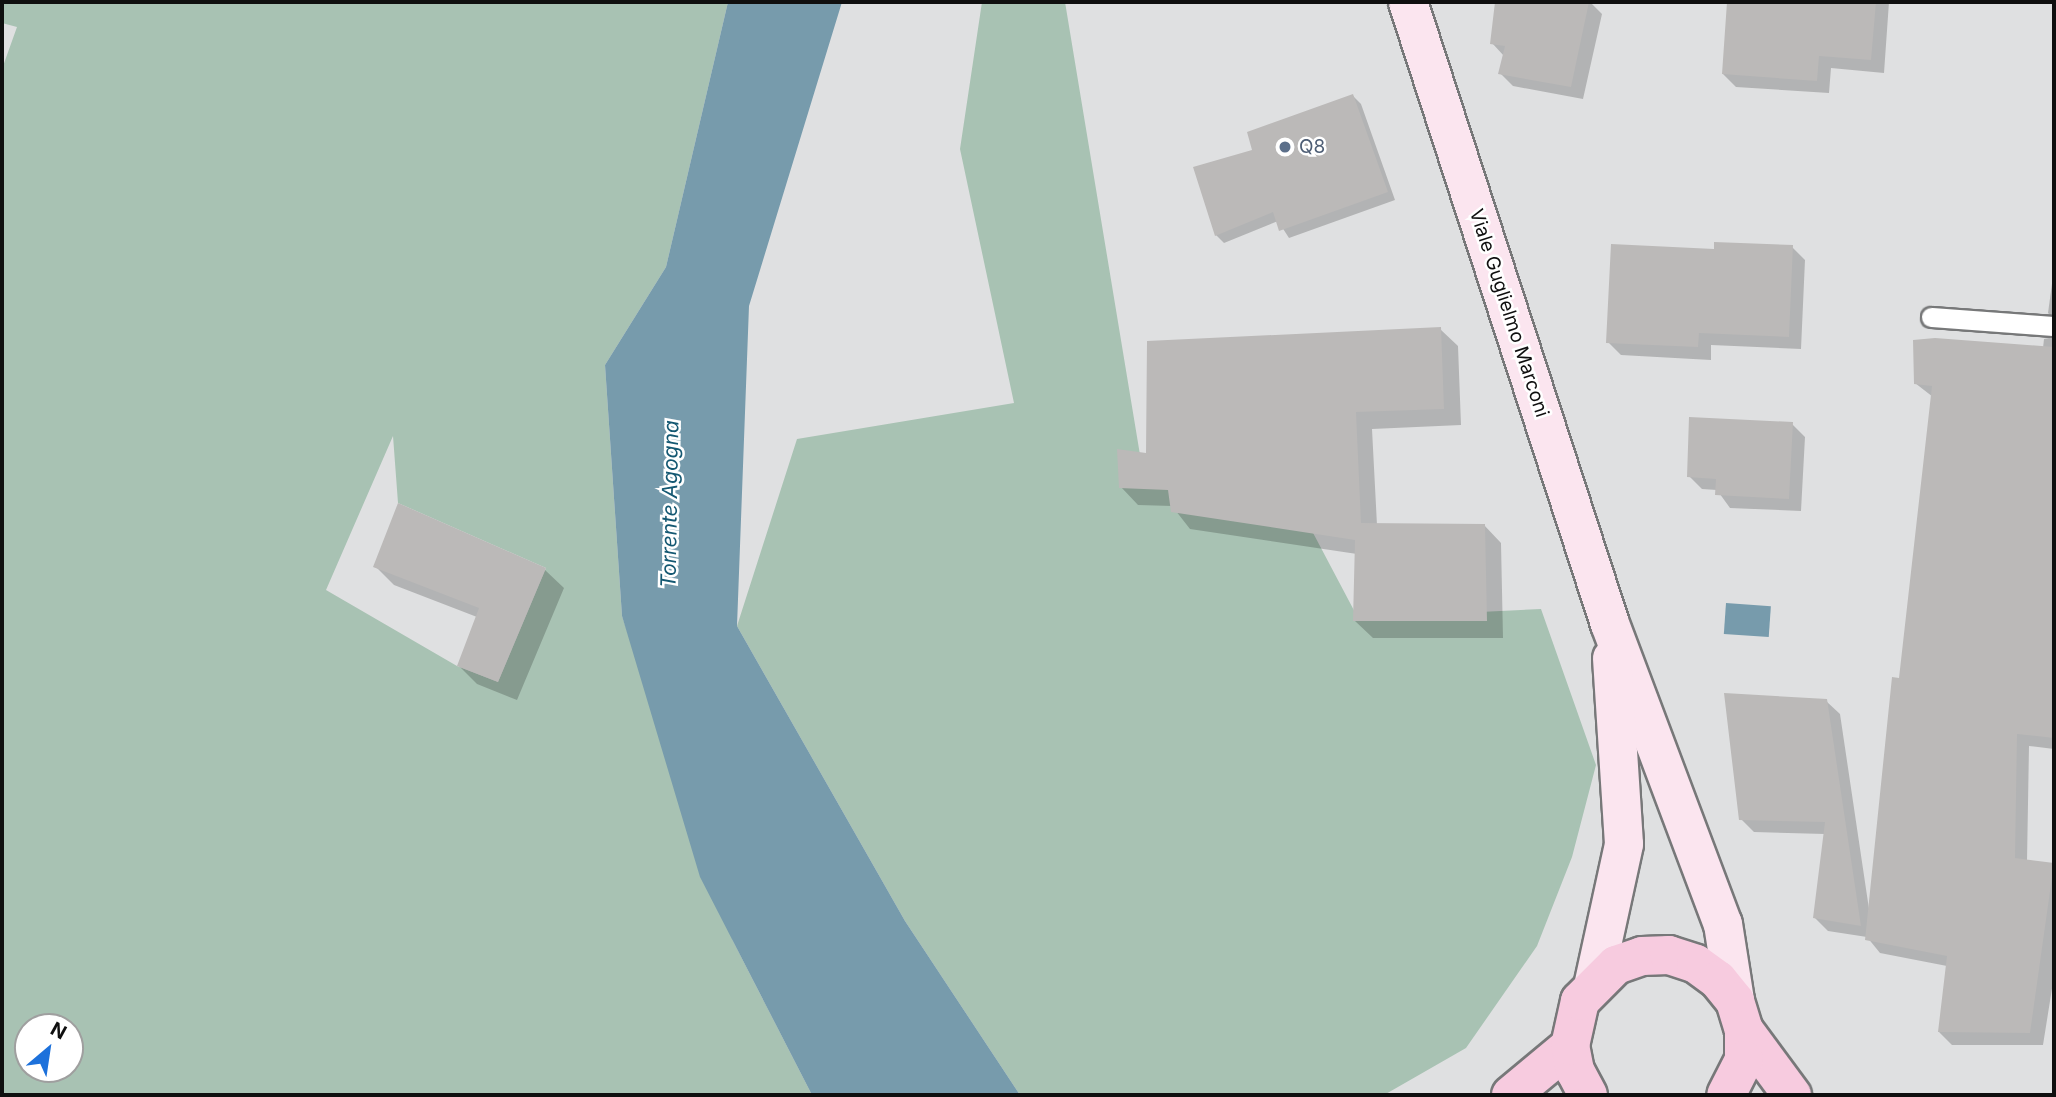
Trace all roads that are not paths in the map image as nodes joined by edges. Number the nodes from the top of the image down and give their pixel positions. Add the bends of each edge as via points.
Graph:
1 (1408, 2) edge
2 (1931, 317) dead end
3 (2054, 326) edge
4 (1610, 624) junction
5 (1594, 982) junction
6 (1740, 1016) junction
7 (1570, 1046) junction
8 (1511, 1095) edge
9 (1588, 1095) edge
10 (1726, 1095) edge
11 (1792, 1095) edge

1 - 4 main road, Viale Guglielmo Marconi
2 - 3 lane
4 - 5 main road, Viale Guglielmo Marconi via 1624,844
4 - 6 main road, Viale Guglielmo Marconi via 1723,924
5 - 6 main road via 1615,965 1642,956 1669,955 1696,964 1718,980
5 - 7 main road via 1580,1001
6 - 10 main road via 1744,1060
6 - 11 main road, Viale Guglielmo Marconi
7 - 8 main road
7 - 9 main road via 1575,1071

